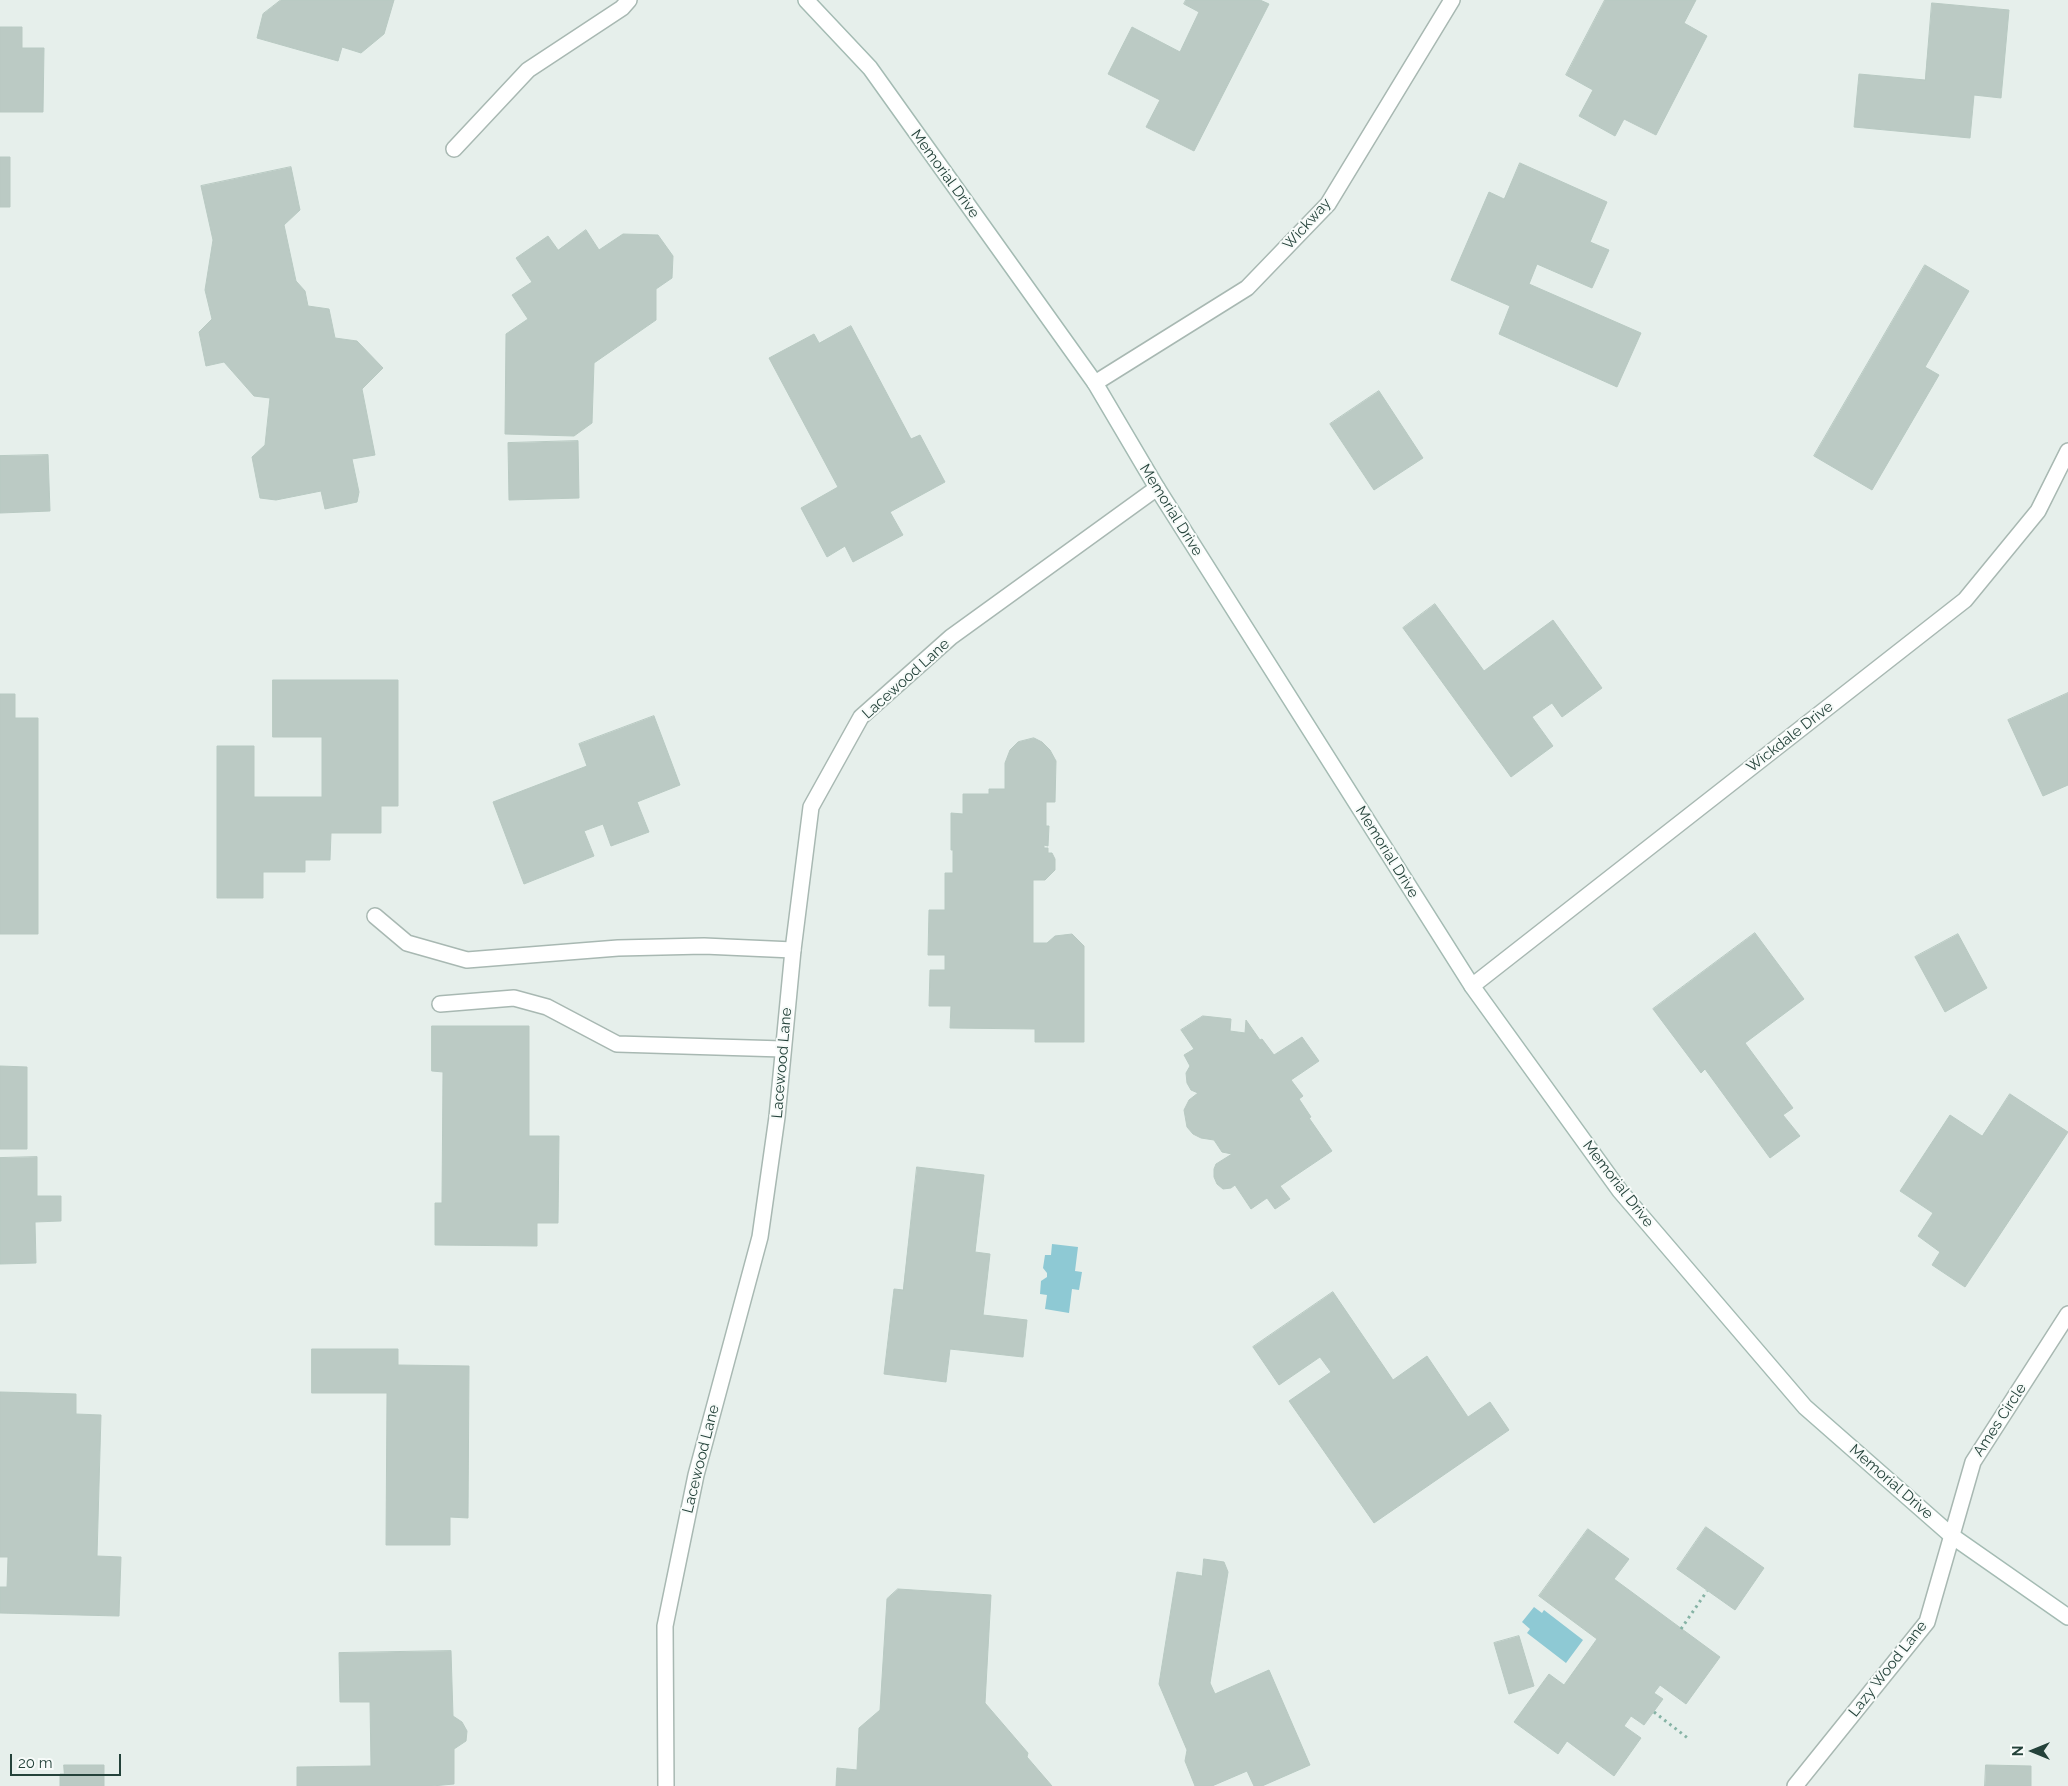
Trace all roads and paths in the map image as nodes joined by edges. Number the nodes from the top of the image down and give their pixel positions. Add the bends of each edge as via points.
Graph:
1 (629, 0) edge
2 (806, 0) edge
3 (1452, 0) edge
4 (454, 149) dead end
5 (1096, 383) junction
6 (2068, 451) edge
7 (1157, 488) junction
8 (375, 916) dead end
9 (793, 950) junction
10 (1472, 986) junction
11 (440, 1004) dead end
12 (783, 1049) junction
13 (2068, 1314) edge
14 (1952, 1536) junction
15 (1707, 1591) dead end
16 (2068, 1617) edge
17 (1682, 1629) dead end
18 (1654, 1712) dead end
19 (1689, 1739) dead end
20 (666, 1786) edge
21 (1795, 1786) edge

1 - 4 street via 622,8 528,70
2 - 5 street, Memorial Drive via 870,68
3 - 5 street, Wickway via 1328,204 1247,288
5 - 7 street, Memorial Drive
6 - 10 street, Wickdale Drive via 2038,511 1965,600
7 - 9 street, Lacewood Lane via 952,637 861,717 810,807
7 - 10 street, Memorial Drive
8 - 9 street via 408,943 468,960 618,948 704,946
9 - 12 street, Lacewood Lane
10 - 14 street, Memorial Drive via 1620,1191 1805,1407
11 - 12 street via 514,998 546,1007 617,1044
12 - 20 street, Lacewood Lane via 760,1237 696,1474 665,1626
13 - 14 street, Ames Circle via 1973,1462
14 - 16 street, Memorial Drive
14 - 21 street, Lazy Wood Lane via 1928,1622
15 - 17 path
18 - 19 path

